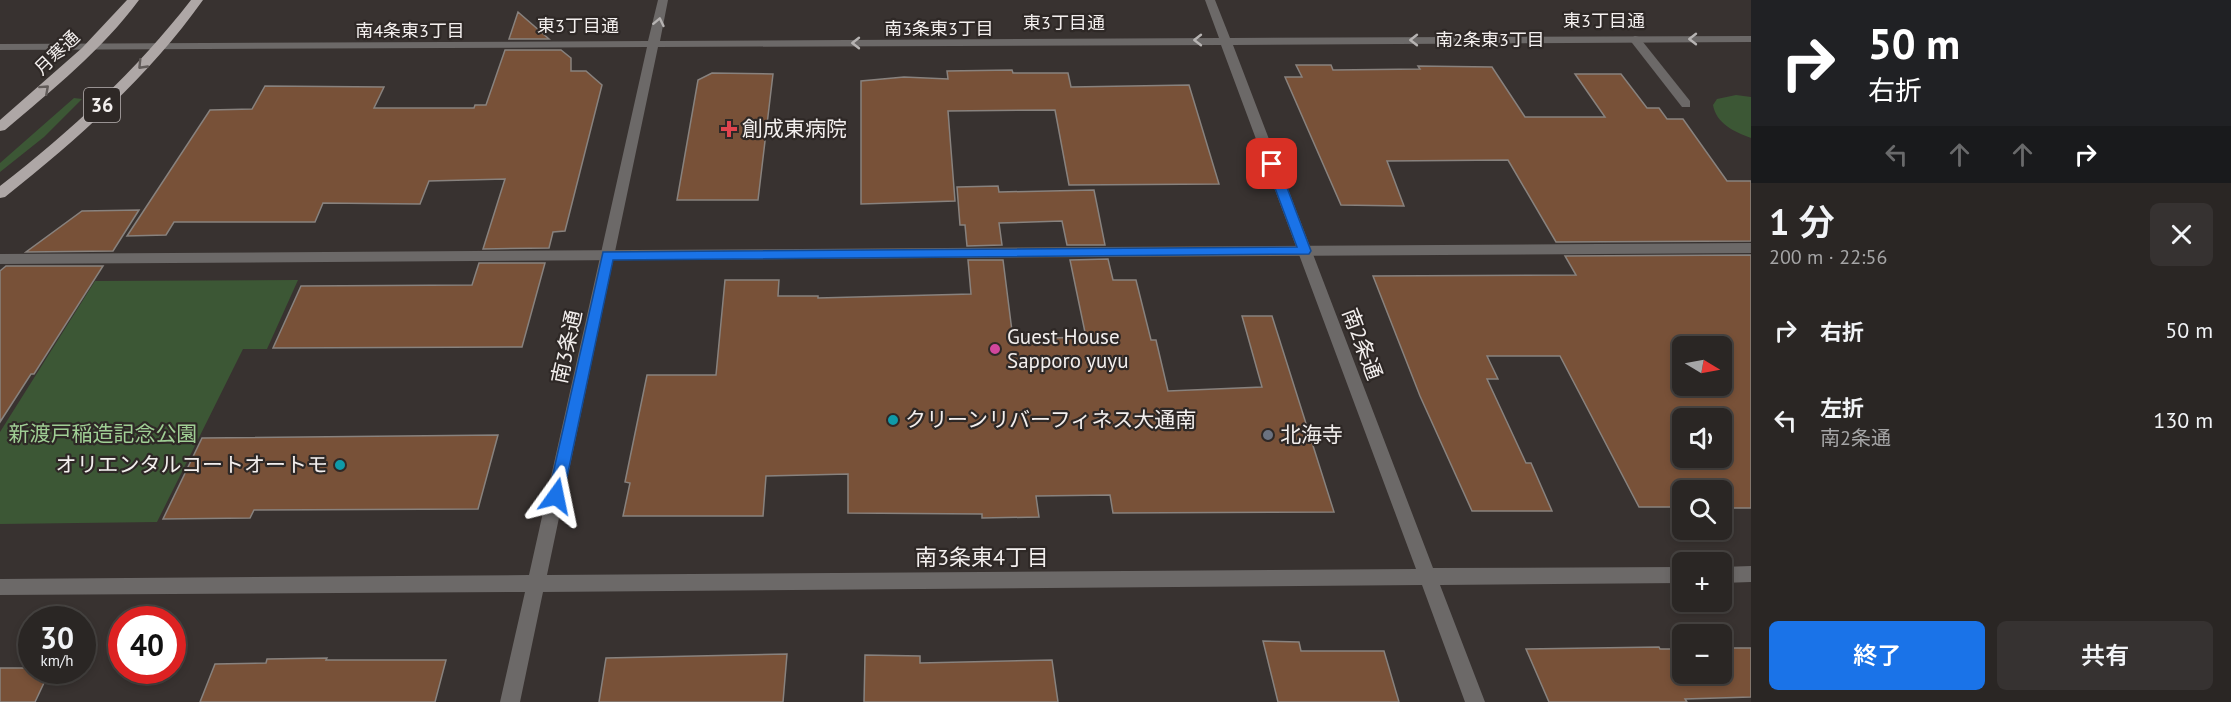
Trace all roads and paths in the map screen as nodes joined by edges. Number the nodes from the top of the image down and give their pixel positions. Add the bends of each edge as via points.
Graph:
1 (134, 0) edge
2 (197, 0) edge
3 (663, 0) edge
4 (1210, 0) edge
5 (1635, 39) junction
6 (1751, 39) edge
7 (1226, 40) junction
8 (654, 44) junction
9 (161, 45) junction
10 (90, 46) junction
11 (0, 47) edge
12 (1686, 104) dead end
13 (0, 127) edge
14 (0, 194) edge
15 (1751, 248) edge
16 (1305, 251) junction
17 (608, 255) junction
18 (0, 259) edge
19 (1751, 574) edge
20 (1672, 575) edge
21 (1732, 575) edge
22 (1427, 578) junction
23 (535, 585) junction
24 (0, 587) edge
25 (510, 702) edge
26 (1475, 702) edge

1 - 10 highway, 月寒通 / 36
2 - 9 highway, 36
8 -> 3 street, 南3条通
4 - 7 street, 南2条通
6 -> 5 street, 東3丁目通
5 -> 7 street, 東3丁目通
5 - 12 street
7 -> 8 street, 東3丁目通
7 - 16 street, 南2条通
8 - 9 street, 東3丁目通
8 - 17 street, 南3条通
9 - 10 street, 東3丁目通
9 -> 14 highway, 36 via 103,104
10 - 11 street, 東3丁目通
13 -> 10 highway, 月寒通 / 36
15 - 16 street
16 - 17 street
16 - 22 street, 南2条通
17 - 18 street
17 - 23 street, 南3条通
19 - 21 street
20 - 22 street
22 - 23 street
22 - 26 street, 南2条通
23 - 24 street
23 - 25 street, 南3条通

